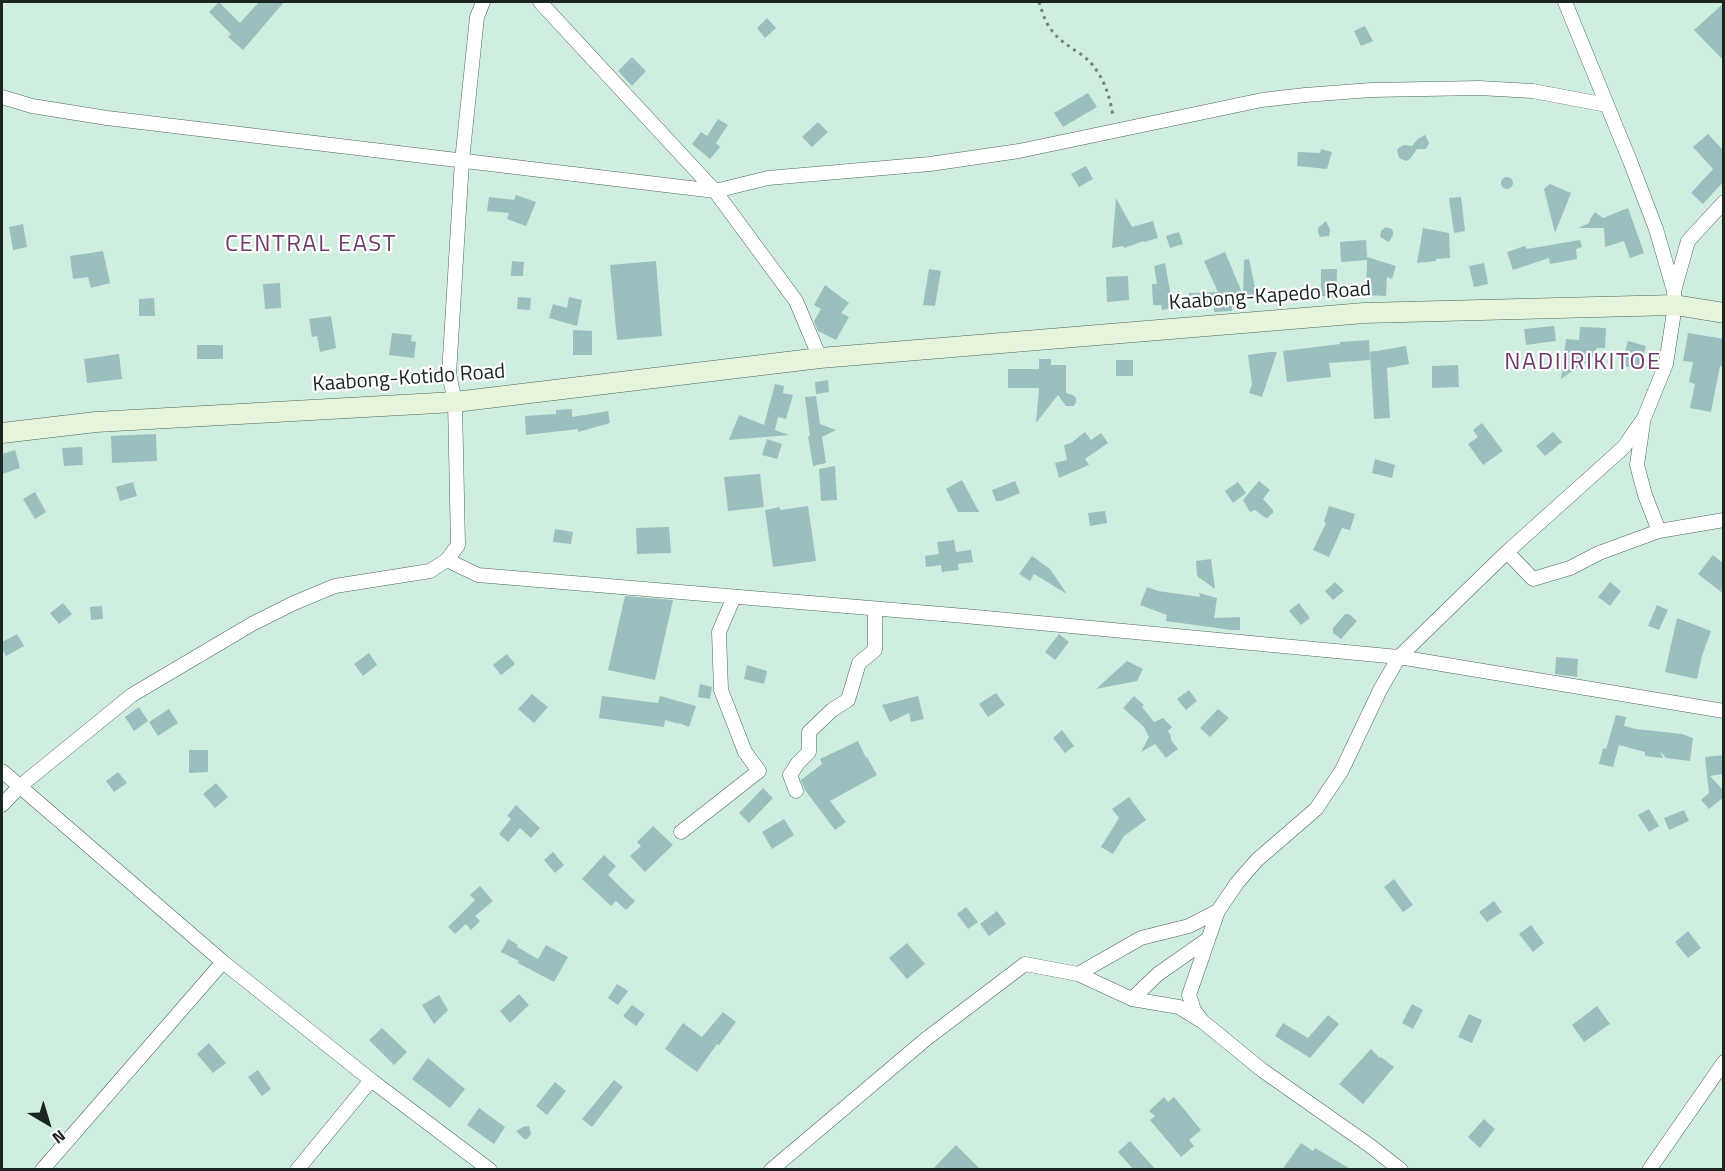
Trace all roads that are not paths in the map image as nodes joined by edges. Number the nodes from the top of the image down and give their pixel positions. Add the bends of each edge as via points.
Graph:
1 (483, 2) edge
2 (540, 2) edge
3 (1565, 2) edge
4 (2, 97) edge
5 (1607, 105) junction
6 (462, 161) junction
7 (715, 191) junction
8 (1724, 202) edge
9 (1675, 298) junction
10 (1724, 313) edge
11 (820, 358) junction
12 (455, 402) junction
13 (1644, 418) junction
14 (2, 434) edge
15 (1724, 520) edge
16 (1659, 531) junction
17 (1508, 552) junction
18 (447, 560) junction
19 (734, 597) junction
20 (875, 609) junction
21 (1399, 657) junction
22 (1724, 711) edge
23 (2, 771) edge
24 (19, 787) junction
25 (796, 792) dead end
26 (2, 805) edge
27 (681, 832) dead end
28 (1218, 911) junction
29 (1208, 939) junction
30 (223, 962) junction
31 (1078, 974) junction
32 (1132, 999) junction
33 (1202, 1021) junction
34 (1724, 1062) edge
35 (371, 1080) junction
36 (42, 1170) edge
37 (297, 1170) edge
38 (490, 1170) edge
39 (771, 1170) edge
40 (1401, 1170) edge
41 (1649, 1170) edge

1 - 6 street via 477,17
2 - 7 street
3 - 5 street
4 - 6 street via 107,118
5 - 7 street via 1533,91 1479,88 1305,95 1262,100 1019,151 930,164 768,178
5 - 9 street via 1656,229
6 - 7 street
6 - 12 street via 449,374
7 - 11 street via 796,301
8 - 9 street via 1688,241
9 - 10 main road, Kaabong-Kapedo Road
9 - 11 main road, Kaabong-Kapedo Road via 1365,313
9 - 13 street via 1666,364
11 - 12 main road, Kaabong-Kotido Road
12 - 14 main road, Kaabong-Kotido Road via 96,422
12 - 18 street via 458,545
13 - 16 street via 1637,465
13 - 17 street via 1624,447
15 - 16 street
16 - 17 street via 1533,579
17 - 21 street
18 - 19 street via 478,575
18 - 24 street via 430,571 335,586 252,624 132,695
19 - 20 street
19 - 27 street via 719,632 720,690 745,752 759,771
20 - 21 street
20 - 25 street via 875,650 859,663 848,700 809,732 809,752 790,775
21 - 22 street
21 - 28 street via 1342,770 1316,809 1257,860
23 - 24 street
24 - 26 street
24 - 30 street
28 - 29 street
28 - 31 street via 1189,926 1141,938
29 - 32 street via 1158,974
29 - 33 street via 1189,995
30 - 35 street
30 - 36 street
31 - 32 street
31 - 39 street via 1025,964 926,1039
32 - 33 street via 1179,1007
33 - 40 street via 1262,1070
34 - 41 street
35 - 37 street
35 - 38 street

